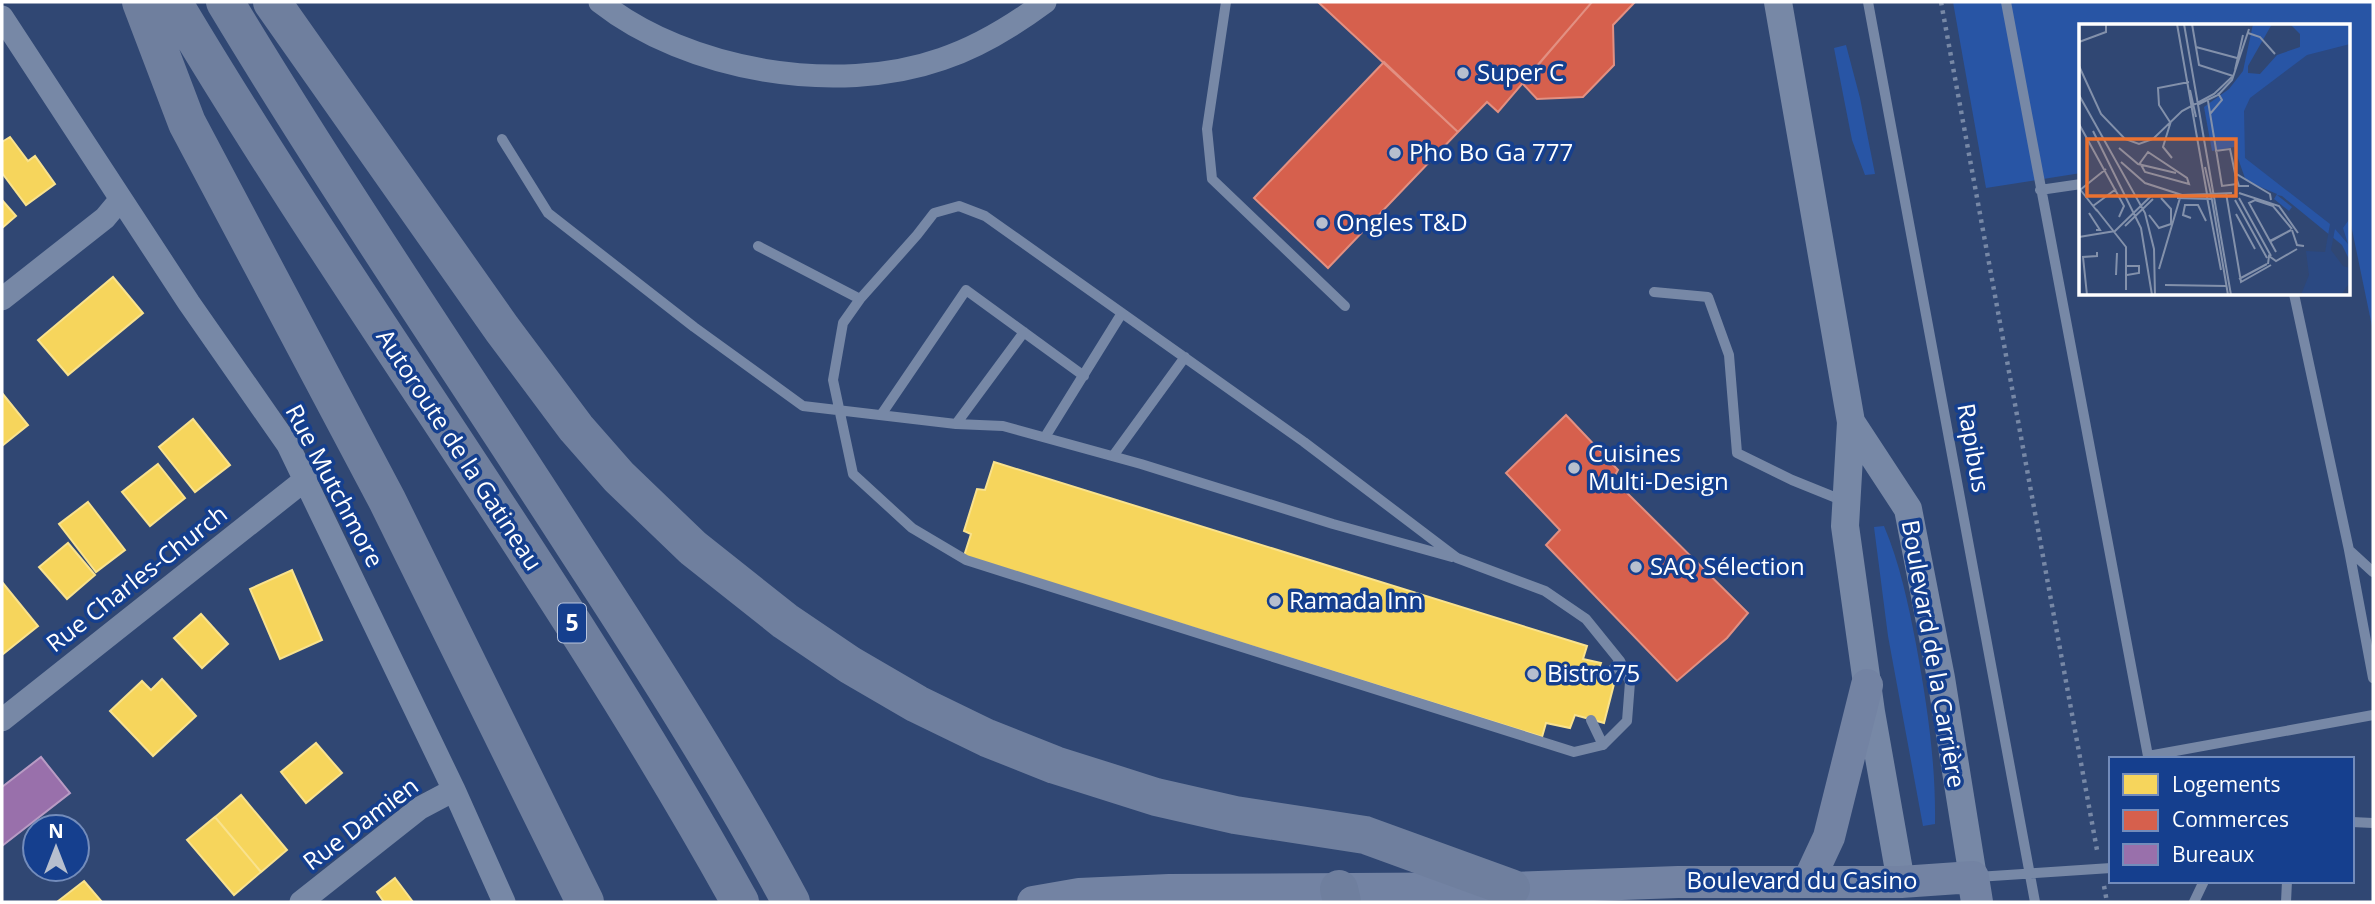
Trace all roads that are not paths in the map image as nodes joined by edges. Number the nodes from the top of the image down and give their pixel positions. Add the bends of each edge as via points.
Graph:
1 (141, 2) edge
2 (173, 2) edge
3 (225, 2) edge
4 (272, 2) edge
5 (600, 2) edge
6 (1045, 2) edge
7 (1227, 2) edge
8 (1778, 2) edge
9 (1868, 2) edge
10 (2006, 2) edge
11 (2, 16) edge
12 (502, 139) dead end
13 (2079, 184) edge
14 (2040, 190) junction
15 (120, 200) junction
16 (758, 246) dead end
17 (1654, 292) dead end
18 (2294, 296) edge
19 (2, 299) edge
20 (860, 299) junction
21 (1345, 306) dead end
22 (1122, 313) junction
23 (1024, 332) junction
24 (1185, 358) junction
25 (1084, 376) junction
26 (838, 409) junction
27 (881, 415) junction
28 (1851, 422) junction
29 (956, 424) junction
30 (1045, 437) junction
31 (1113, 456) junction
32 (306, 478) junction
33 (1847, 503) junction
34 (2349, 550) junction
35 (1457, 558) junction
36 (2373, 572) edge
37 (1620, 661) junction
38 (2373, 678) edge
39 (1603, 680) dead end
40 (1867, 685) junction
41 (2373, 715) edge
42 (2, 720) edge
43 (1591, 720) dead end
44 (1603, 745) junction
45 (454, 790) junction
46 (2354, 822) edge
47 (2373, 823) edge
48 (2109, 868) edge
49 (2030, 874) junction
50 (1808, 883) junction
51 (2203, 883) edge
52 (2287, 883) edge
53 (1511, 888) junction
54 (1975, 890) edge
55 (1903, 892) edge
56 (1340, 896) edge
57 (301, 902) edge
58 (504, 902) edge
59 (585, 902) edge
60 (740, 902) edge
61 (790, 902) edge
62 (1032, 902) edge
63 (2035, 902) edge
64 (2194, 902) edge
65 (2286, 902) edge

1 - 59 highway via 187,123 381,488
2 - 60 highway, Autoroute de la Gatineau / 5 via 605,676
3 - 61 highway, Autoroute de la Gatineau / 5 via 639,645
4 - 53 highway via 576,428 685,540 785,621 917,704 1055,765 1169,800 1365,835
5 - 6 street via 667,42 706,57 814,75 885,72 942,59 974,46
7 - 21 lane via 1207,129 1212,179
8 - 28 street, Boulevard de la Carrière
9 - 49 lane, Rapibus
10 - 14 lane
11 - 15 street, Rue Mutchmore
12 - 26 lane via 548,213 803,405
13 - 14 lane
14 - 41 lane via 2148,756
15 - 19 street via 105,218
15 - 32 street, Rue Mutchmore via 265,410
16 - 20 lane
17 - 33 lane via 1708,298 1729,355 1737,453
18 - 34 lane
20 - 22 lane via 933,213 958,206 985,216
20 - 26 lane via 843,323 834,380
22 - 24 lane
22 - 25 lane
23 - 25 lane
23 - 27 lane via 966,290
23 - 29 lane
24 - 31 lane
24 - 35 lane
25 - 30 lane
26 - 27 lane
26 - 44 lane via 853,474 912,528 966,560 1574,752
27 - 29 lane
28 - 33 street, Boulevard de la Carrière
28 - 54 street, Boulevard de la Carrière via 1908,509
29 - 30 lane via 1003,426
30 - 31 lane
31 - 35 lane
32 - 42 street, Rue Charles-Church
32 - 45 street, Rue Mutchmore
33 - 40 street, Boulevard de la Carrière via 1845,526
34 - 36 lane
34 - 38 lane
35 - 37 lane via 1545,591 1586,619
37 - 39 lane
37 - 44 lane via 1630,682 1627,721
40 - 50 main road via 1829,837
40 - 55 street, Boulevard de la Carrière
43 - 44 lane
45 - 57 street, Rue Damien via 420,808
45 - 58 street, Rue Mutchmore
46 - 47 lane
48 - 49 lane, Boulevard du Casino
49 - 54 lane, Boulevard du Casino
49 - 63 lane, Rapibus
50 - 53 main road, Boulevard du Casino via 1678,881
50 - 55 main road, Boulevard du Casino
51 - 64 lane
52 - 65 lane
53 - 56 main road, Boulevard du Casino
54 - 55 main road, Boulevard du Casino
56 - 62 main road, Boulevard du Casino via 1105,892

